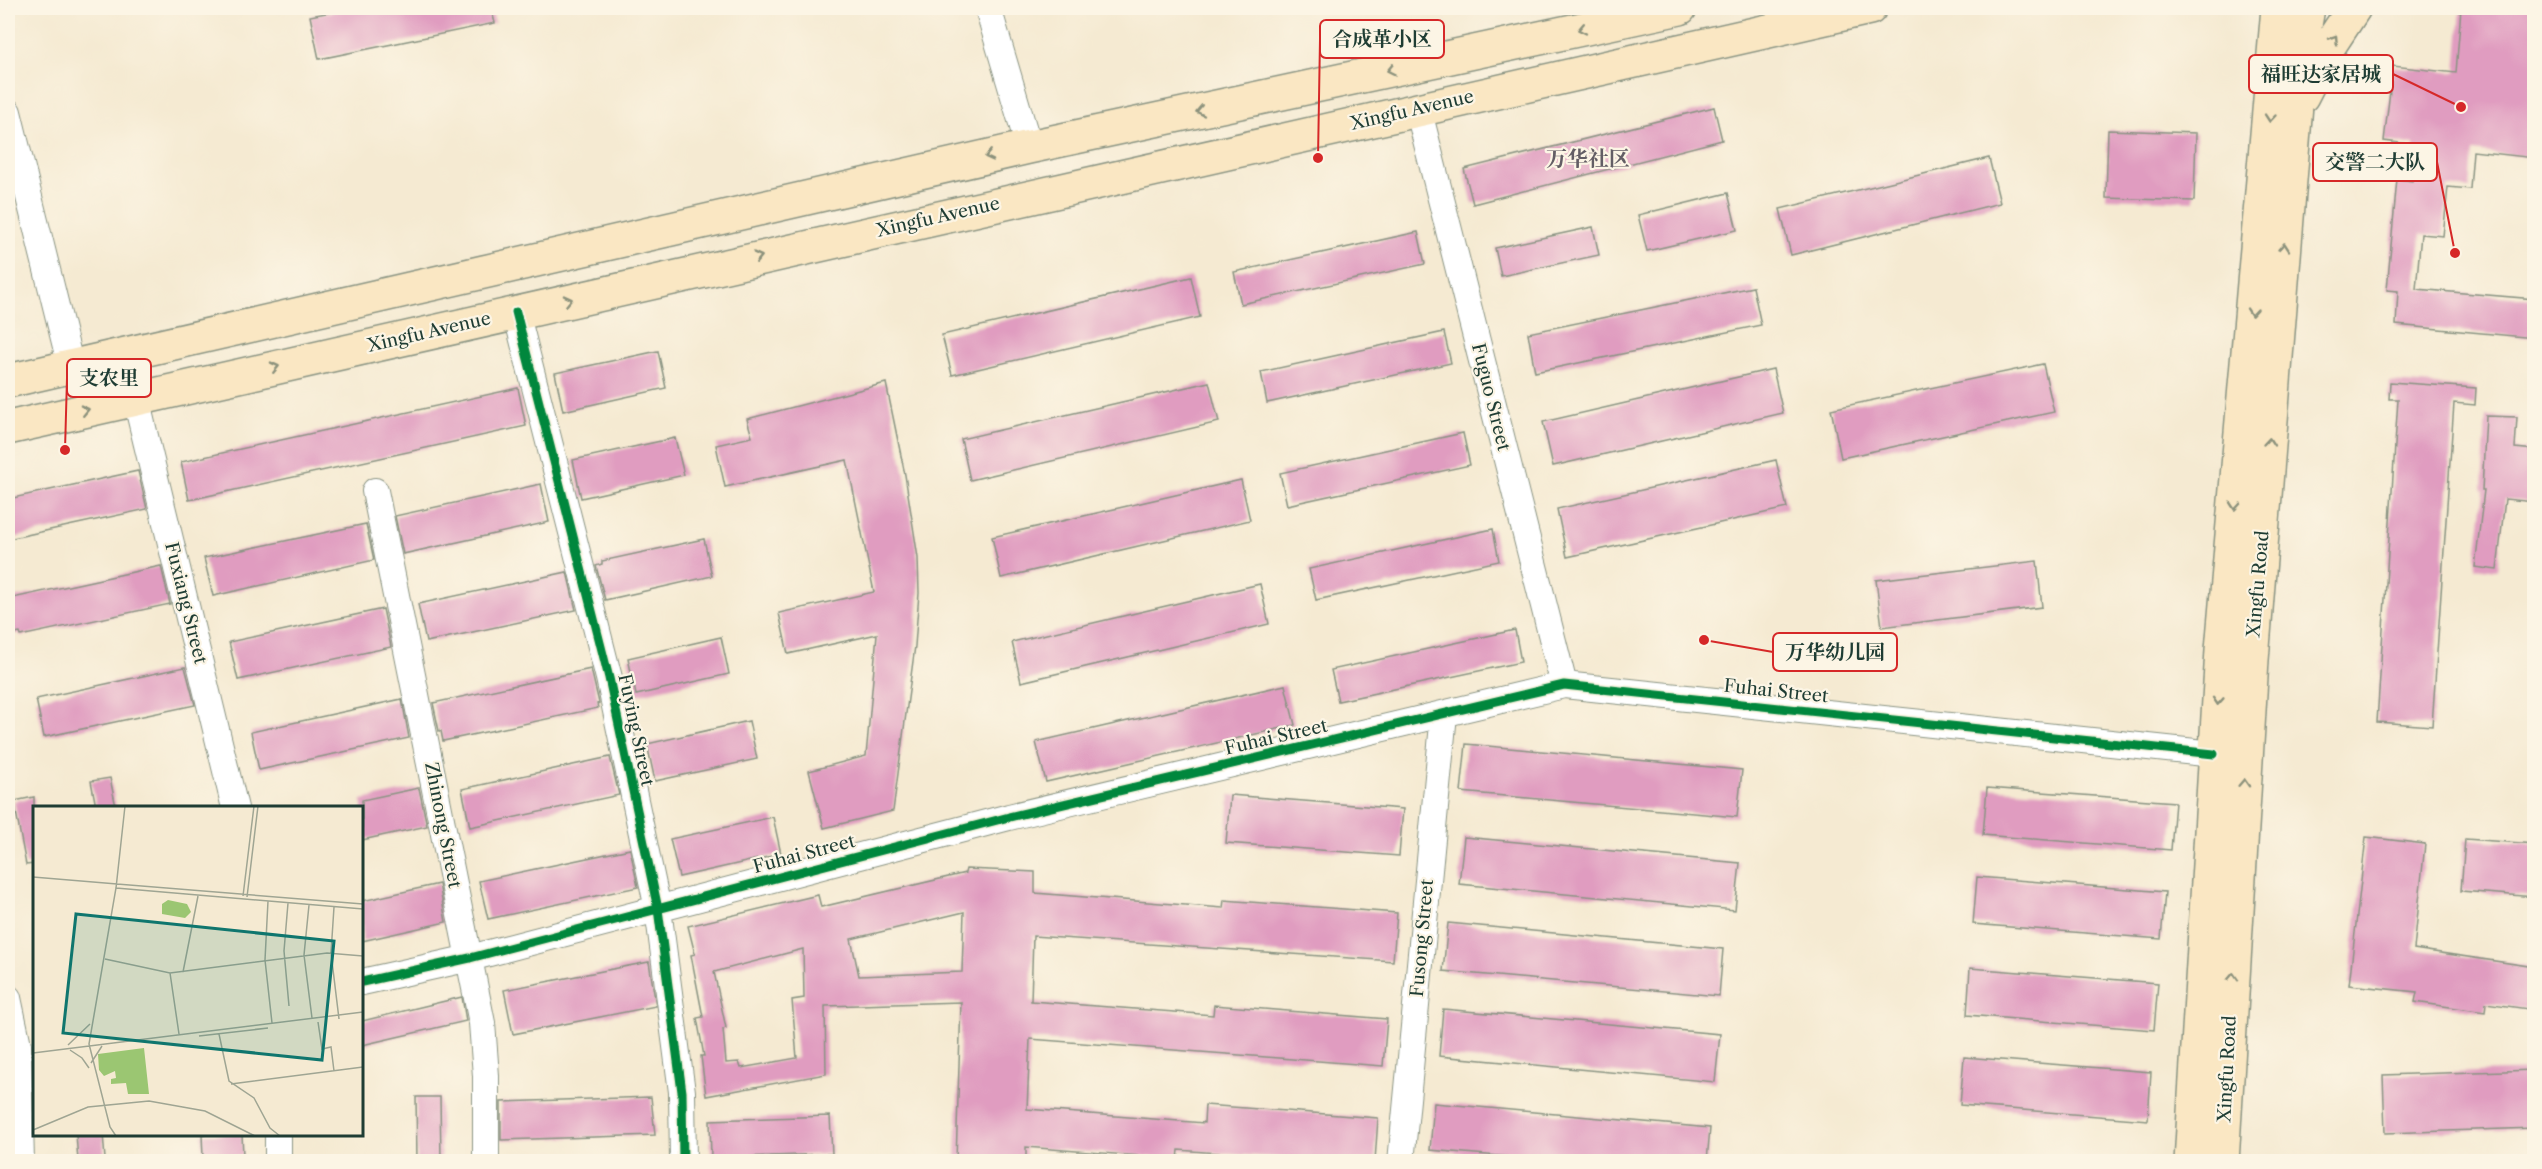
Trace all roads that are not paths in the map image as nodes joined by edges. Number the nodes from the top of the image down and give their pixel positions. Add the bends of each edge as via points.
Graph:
1 (988, 8) edge
2 (1680, 8) edge
3 (1870, 8) edge
4 (2308, 8) edge
5 (2354, 8) edge
6 (2276, 11) edge
7 (1418, 108) junction
8 (2295, 108) junction
9 (8, 112) edge
10 (1029, 147) junction
11 (516, 312) junction
12 (71, 367) junction
13 (8, 381) edge
14 (136, 399) junction
15 (8, 428) edge
16 (375, 491) dead end
17 (1564, 685) junction
18 (1444, 714) junction
19 (2214, 754) junction
20 (236, 806) edge
21 (658, 909) junction
22 (470, 958) junction
23 (363, 982) edge
24 (8, 998) edge
25 (20, 1045) edge
26 (278, 1136) edge
27 (21, 1161) edge
28 (278, 1161) edge
29 (486, 1161) edge
30 (683, 1161) edge
31 (1401, 1161) edge
32 (2192, 1161) edge
33 (2222, 1161) edge

1 - 10 street
2 -> 10 main road
3 - 7 main road, Xingfu Avenue
4 - 8 main road, Xingfu Road
8 -> 5 main road
6 -> 19 main road, Xingfu Road
11 -> 7 main road, Xingfu Avenue
7 - 17 street, Fuguo Street
33 -> 8 main road, Xingfu Road via 2252,660
9 - 12 street
10 -> 12 main road
14 -> 11 main road, Xingfu Avenue
11 - 21 street, Fuying Street via 609,678
12 - 13 main road
15 -> 14 main road, Xingfu Avenue
14 - 20 street, Fuxiang Street
16 - 22 street, Zhinong Street
17 - 18 street, Fuhai Street
17 - 19 street, Fuhai Street
18 - 21 street, Fuhai Street via 1008,817
18 - 31 street, Fusong Street
19 - 32 main road, Xingfu Road
21 - 22 street, Fuhai Street
21 - 30 street, Fuying Street via 682,1092
22 - 23 street, Fuhai Street
22 - 29 street, Zhinong Street via 482,1023
24 - 25 street
25 - 27 street
26 - 28 street

